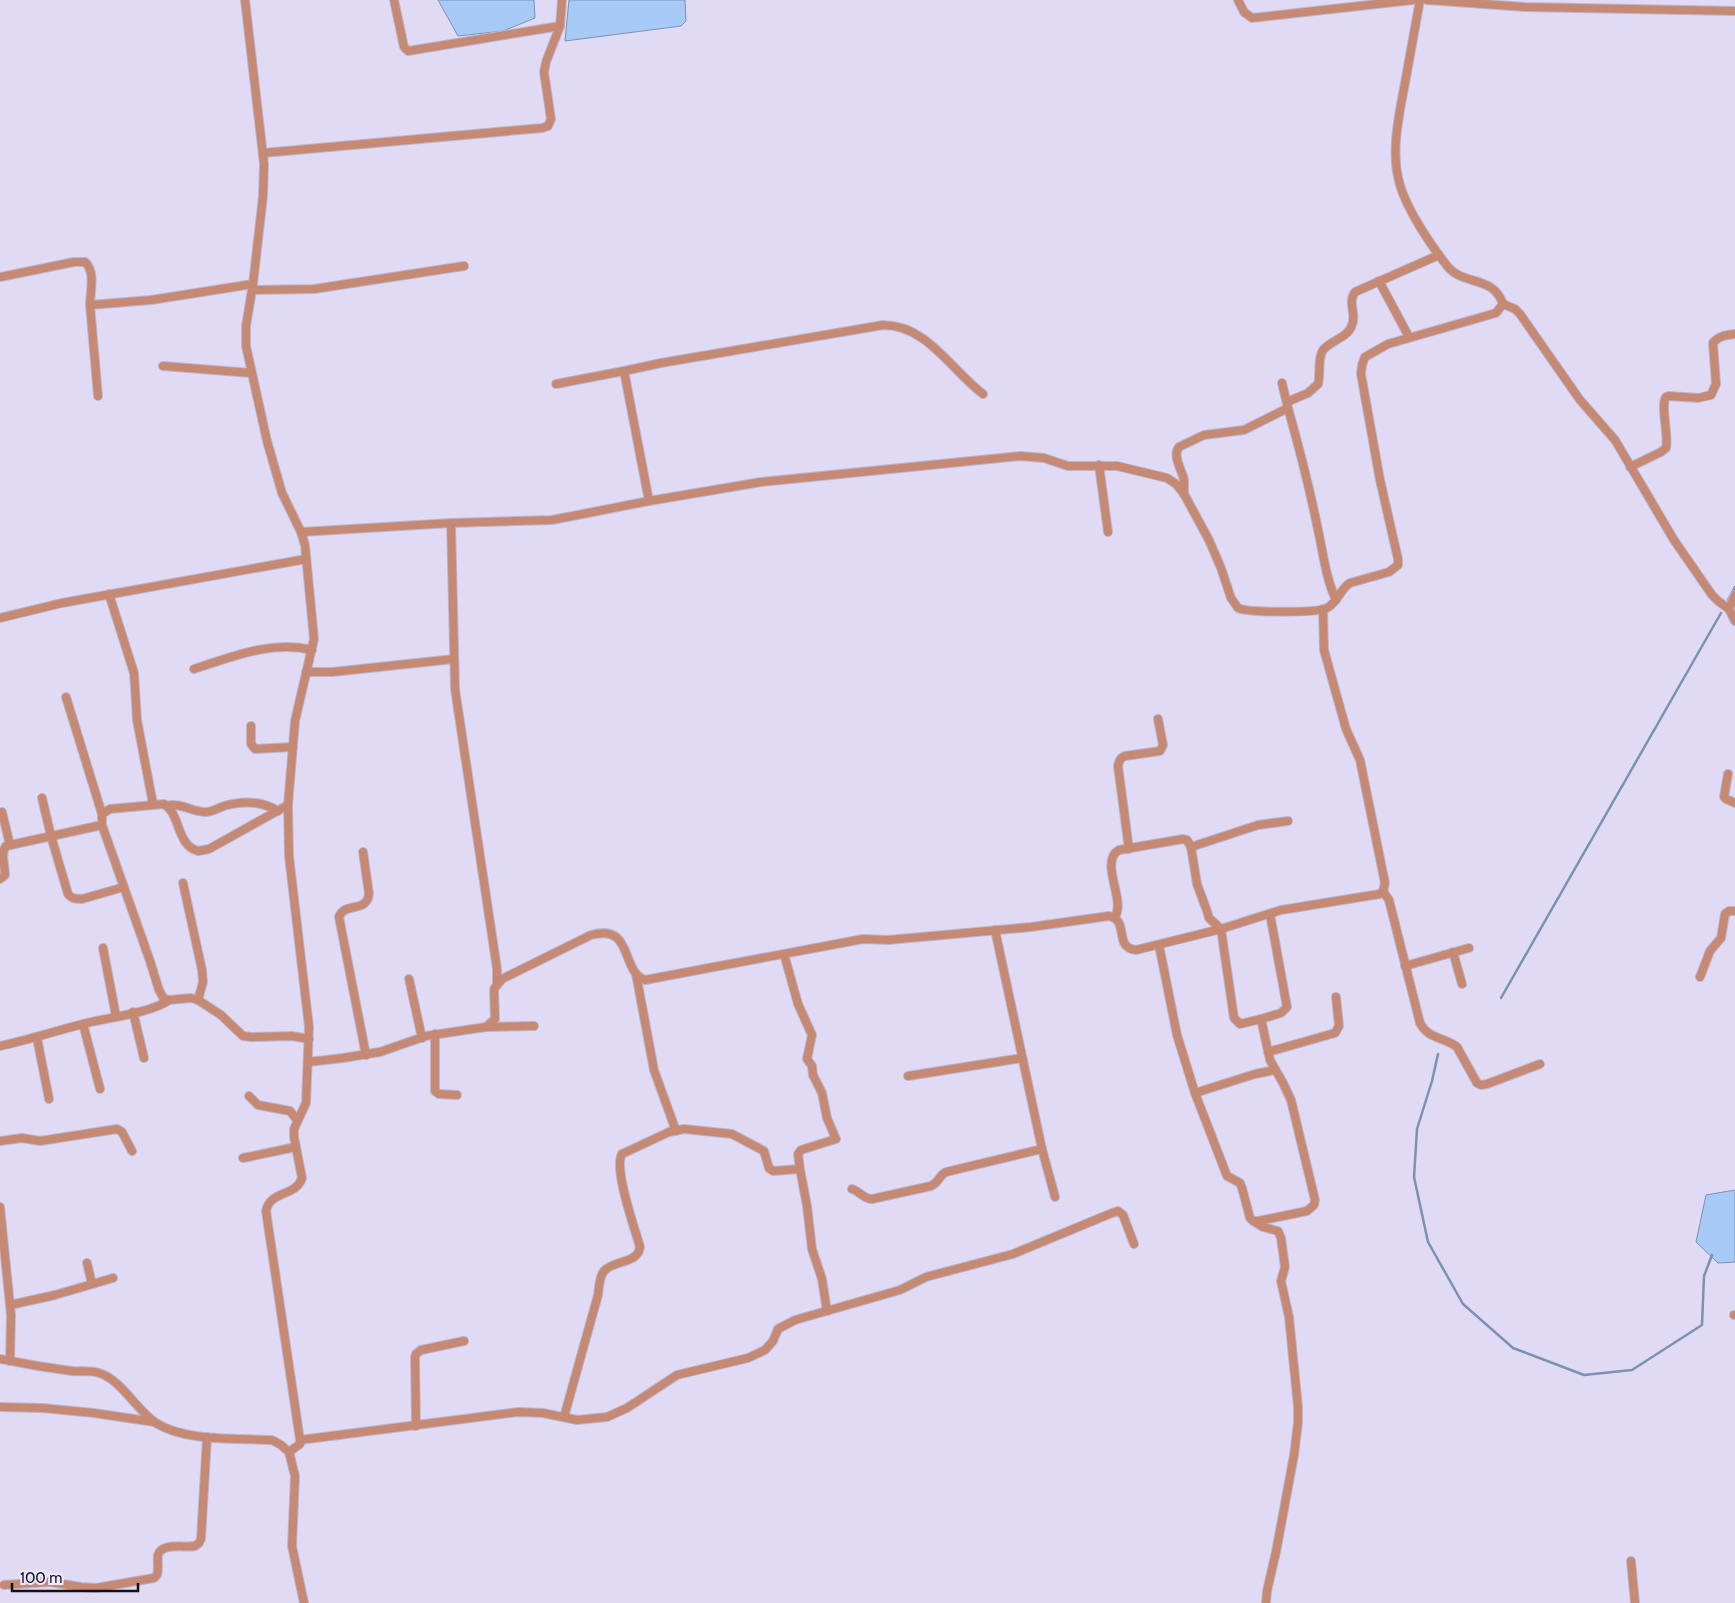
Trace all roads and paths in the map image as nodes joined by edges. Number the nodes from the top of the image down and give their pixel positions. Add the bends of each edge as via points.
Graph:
1 (245, 0) edge
2 (394, 0) edge
3 (562, 0) edge
4 (1238, 0) edge
5 (1413, 0) edge
6 (1420, 0) edge
7 (1427, 0) edge
8 (1735, 11) edge
9 (560, 26) junction
10 (263, 153) junction
11 (1439, 256) junction
12 (464, 266) dead end
13 (0, 277) edge
14 (1379, 281) junction
15 (253, 287) junction
16 (1503, 304) junction
17 (90, 305) junction
18 (1735, 334) edge
19 (1409, 337) junction
20 (163, 366) dead end
21 (624, 372) junction
22 (251, 373) junction
23 (1282, 383) dead end
24 (556, 384) dead end
25 (983, 394) dead end
26 (98, 396) dead end
27 (1288, 405) junction
28 (1099, 465) junction
29 (1630, 467) junction
30 (1184, 494) junction
31 (649, 501) junction
32 (451, 523) junction
33 (301, 532) junction
34 (1108, 532) dead end
35 (306, 559) junction
36 (109, 594) junction
37 (1735, 595) edge
38 (1336, 600) junction
39 (1729, 608) junction
40 (1324, 609) junction
41 (0, 618) edge
42 (1735, 621) edge
43 (312, 650) junction
44 (454, 659) junction
45 (194, 669) dead end
46 (306, 672) junction
47 (66, 697) dead end
48 (1158, 720) dead end
49 (251, 726) dead end
50 (293, 747) junction
51 (1728, 774) dead end
52 (42, 798) dead end
53 (1735, 803) edge
54 (152, 804) junction
55 (288, 805) junction
56 (168, 806) junction
57 (278, 811) junction
58 (2, 812) dead end
59 (102, 814) junction
60 (1288, 821) dead end
61 (102, 825) junction
62 (51, 836) junction
63 (10, 844) junction
64 (1191, 847) junction
65 (1129, 848) junction
66 (363, 852) dead end
67 (0, 879) edge
68 (183, 883) dead end
69 (124, 887) junction
70 (1383, 891) junction
71 (1735, 911) edge
72 (1270, 914) junction
73 (1115, 917) junction
74 (1221, 929) junction
75 (995, 930) junction
76 (1158, 944) junction
77 (103, 948) dead end
78 (1469, 948) dead end
79 (1453, 952) junction
80 (784, 954) junction
81 (1405, 966) junction
82 (636, 974) junction
83 (1700, 977) dead end
84 (409, 979) dead end
85 (497, 983) junction
86 (1462, 984) dead end
87 (1336, 997) dead end
88 (168, 1000) junction
89 (198, 1000) junction
90 (134, 1012) junction
91 (116, 1016) junction
92 (1261, 1019) junction
93 (83, 1024) junction
94 (534, 1026) dead end
95 (486, 1027) junction
96 (435, 1034) junction
97 (37, 1038) junction
98 (422, 1038) junction
99 (309, 1039) junction
100 (0, 1046) edge
101 (1268, 1052) junction
102 (366, 1055) junction
103 (144, 1058) dead end
104 (1022, 1058) junction
105 (308, 1062) junction
106 (1540, 1064) dead end
107 (1274, 1070) junction
108 (908, 1076) dead end
109 (100, 1089) dead end
110 (1195, 1093) junction
111 (249, 1096) dead end
112 (457, 1096) dead end
113 (49, 1098) dead end
114 (297, 1120) junction
115 (676, 1131) junction
116 (0, 1141) edge
117 (296, 1147) junction
118 (1042, 1149) junction
119 (132, 1151) dead end
120 (243, 1158) dead end
121 (800, 1169) junction
122 (852, 1188) dead end
123 (1055, 1197) dead end
124 (0, 1207) edge
125 (1253, 1221) junction
126 (1134, 1244) dead end
127 (87, 1263) dead end
128 (113, 1278) dead end
129 (92, 1284) junction
130 (10, 1305) junction
131 (826, 1311) junction
132 (464, 1341) dead end
133 (0, 1359) edge
134 (10, 1361) junction
135 (0, 1408) edge
136 (564, 1417) junction
137 (156, 1423) junction
138 (416, 1426) junction
139 (207, 1437) junction
140 (300, 1440) junction
141 (289, 1452) junction
142 (1631, 1561) dead end
143 (4, 1585) dead end
144 (304, 1600) edge
145 (1266, 1603) edge
146 (1635, 1603) edge

1 - 10 street
2 - 9 street via 404,47 410,51
3 - 9 street
4 - 5 street via 1244,12 1252,18
6 - 11 street via 1399,117 1396,163 1406,203
7 - 8 street via 1525,7
9 - 10 street via 545,67 551,123 546,128
10 - 15 street via 263,196
11 - 14 street
11 - 16 street via 1458,276 1493,289
12 - 15 street via 314,289
13 - 17 street via 85,262 91,276
14 - 19 street
14 - 27 street via 1352,296 1351,328 1323,350 1318,384
15 - 17 street
15 - 22 street via 246,326
16 - 19 street via 1496,312
16 - 29 street via 1520,314 1580,400 1611,434
17 - 26 street
18 - 29 street via 1722,336 1713,343 1716,384 1711,395 1666,398 1663,404 1666,448
19 - 38 street via 1374,350 1365,357 1361,374 1398,565 1389,572 1350,583
20 - 22 street
21 - 24 street
21 - 25 street via 891,325 910,332 939,350
21 - 31 street
22 - 33 street via 282,493
23 - 27 street
27 - 30 street via 1244,430 1204,435 1179,447 1176,455 1184,480
27 - 38 street via 1310,490 1326,572
28 - 30 street via 1167,478
28 - 31 street via 1068,466 1044,458 1020,456 762,482
28 - 34 street
29 - 39 street via 1712,595
30 - 40 street via 1216,554 1231,598 1238,608 1252,611
31 - 32 street via 552,520
32 - 33 street
32 - 44 street
33 - 35 street
35 - 36 street
35 - 43 street via 314,625
36 - 41 street
36 - 54 street via 134,673 137,720
37 - 39 street
38 - 40 street
39 - 42 street
40 - 70 street via 1324,650 1346,729 1362,767 1385,883
43 - 45 street via 266,648
43 - 46 street
44 - 46 street
44 - 85 street via 455,689
46 - 50 street
47 - 59 street
48 - 65 street via 1163,745 1160,751 1125,756 1119,761
49 - 50 street via 251,744 255,749
50 - 55 street
51 - 53 street via 1724,796
52 - 62 street
54 - 56 street
54 - 59 street via 110,809
55 - 57 street
55 - 99 street via 289,856
56 - 57 street via 204,812 233,804 253,803 265,804
56 - 57 street via 184,839 198,850 209,848
58 - 63 street
59 - 61 street
60 - 64 street via 1258,825
61 - 62 street
61 - 69 street
62 - 63 street
62 - 69 street via 71,898 82,899
63 - 67 street via 2,849 5,875
64 - 65 street via 1183,839
64 - 74 street via 1195,875 1207,911
65 - 73 street via 1115,852 1111,861 1118,908
66 - 102 street via 368,899 360,906 341,912 339,917
68 - 89 street via 202,970 203,982
69 - 88 street via 161,995
70 - 72 street via 1374,896
70 - 81 street via 1389,900
71 - 83 street via 1725,914 1721,938 1710,951
72 - 74 street
72 - 92 street via 1287,1007 1281,1013
73 - 75 street
73 - 76 street via 1129,950
74 - 76 street
74 - 92 street via 1234,1018 1240,1024
75 - 80 street via 888,940 863,939
75 - 104 street
76 - 110 street via 1176,1035
77 - 91 street
78 - 79 street
79 - 81 street
79 - 86 street
80 - 82 street via 651,980 644,980
80 - 121 street via 798,1004 812,1035 807,1058 836,1139 800,1150
81 - 106 street via 1424,1030 1457,1047 1477,1083 1487,1084
82 - 85 street via 620,941 599,932
82 - 115 street via 654,1070
84 - 98 street
85 - 95 street via 495,1019
87 - 101 street via 1339,1026 1336,1033
88 - 89 street
88 - 90 street via 158,1007
89 - 99 street via 221,1015 243,1036
90 - 91 street
90 - 103 street
91 - 93 street
92 - 101 street
93 - 97 street
93 - 109 street
94 - 95 street
95 - 96 street
96 - 98 street
96 - 112 street via 435,1091
97 - 100 street
97 - 113 street
98 - 102 street
99 - 105 street
101 - 107 street
102 - 105 street
104 - 108 street
104 - 118 street
105 - 114 street via 306,1103
107 - 110 street
107 - 125 street via 1290,1100 1315,1200 1307,1211
110 - 125 street via 1227,1176 1240,1183
111 - 114 street via 258,1105 290,1111
114 - 117 street via 294,1128
115 - 121 street via 732,1134 764,1151 773,1171
115 - 136 street via 628,1150 620,1158 624,1191 639,1252 607,1268 601,1276
116 - 119 street via 22,1138 40,1141 118,1129
117 - 120 street
117 - 140 street via 301,1183 294,1190 272,1199 266,1211
118 - 122 street via 946,1172 931,1186 872,1199
118 - 123 street
121 - 131 street via 812,1249 822,1280
124 - 130 street
125 - 145 street via 1280,1234 1285,1267 1281,1282 1288,1308 1298,1407 1294,1454
126 - 131 street via 1124,1216 1118,1211 1014,1254 934,1274 900,1290
127 - 129 street
128 - 129 street
129 - 130 street
130 - 134 street
131 - 136 street via 778,1329 765,1350 748,1358 677,1375 618,1413 596,1419
132 - 138 street via 421,1350 414,1357
133 - 134 street
134 - 137 street via 99,1373 121,1386 139,1409
135 - 137 street via 94,1413
136 - 138 street via 518,1412
137 - 139 street via 171,1430
138 - 140 street
139 - 141 street via 272,1440
139 - 143 street via 201,1539 195,1546 162,1549 154,1578 96,1588 50,1582
140 - 141 street via 300,1444
141 - 144 street via 296,1476 292,1546
142 - 146 street

